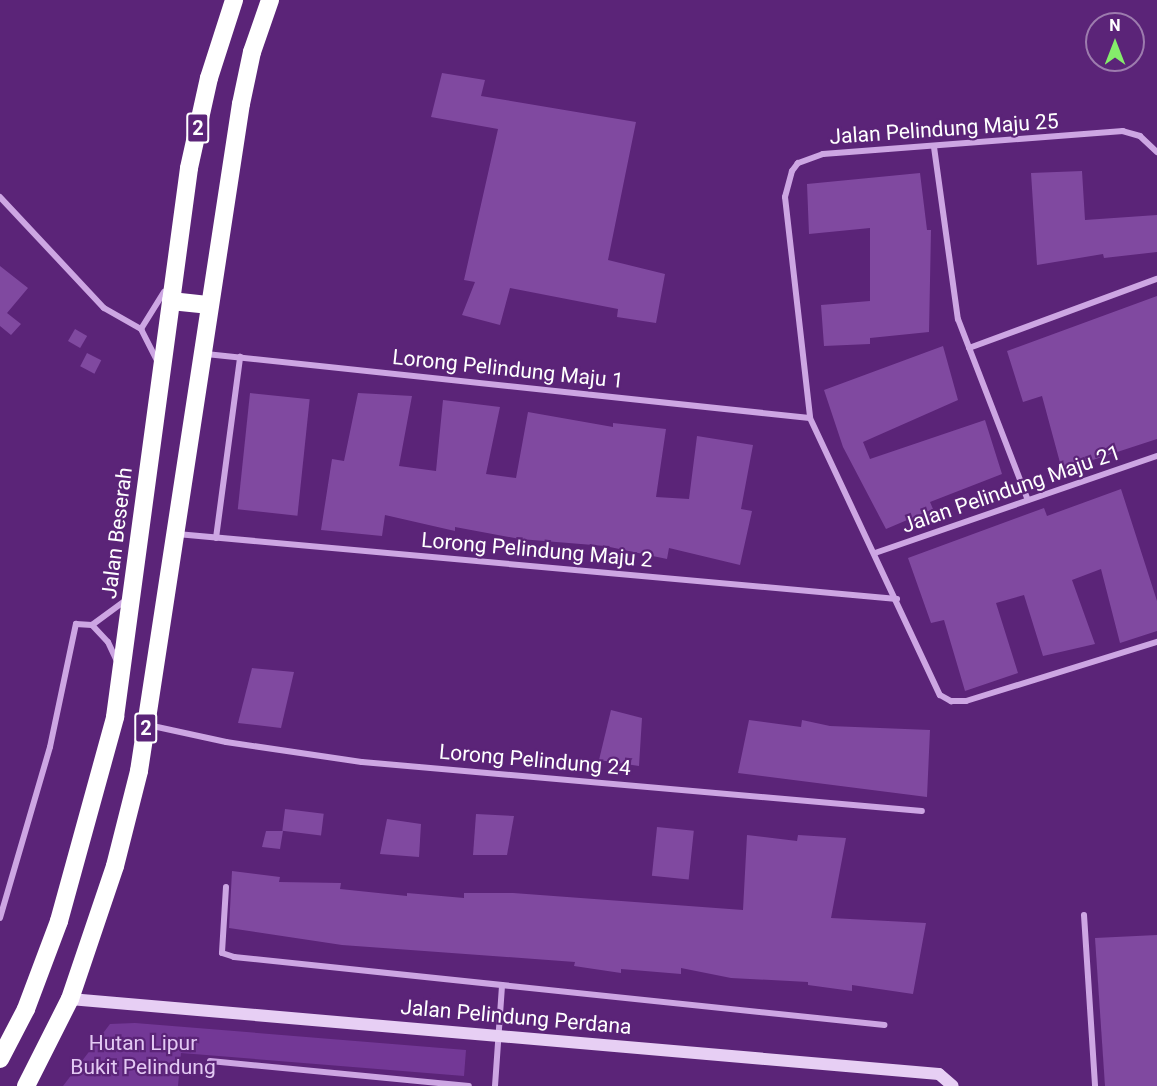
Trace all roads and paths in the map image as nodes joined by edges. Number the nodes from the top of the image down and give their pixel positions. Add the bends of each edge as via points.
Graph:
1 (234, 0) edge
2 (270, 0) edge
3 (934, 147) junction
4 (1157, 152) edge
5 (0, 197) edge
6 (176, 260) junction
7 (1157, 279) edge
8 (171, 301) junction
9 (210, 305) junction
10 (141, 329) junction
11 (969, 348) junction
12 (203, 353) junction
13 (240, 357) junction
14 (161, 371) junction
15 (810, 418) junction
16 (1157, 456) edge
17 (1028, 500) junction
18 (174, 534) junction
19 (216, 538) junction
20 (875, 553) junction
21 (132, 593) junction
22 (897, 599) junction
23 (92, 625) junction
24 (1157, 642) edge
25 (122, 673) junction
26 (147, 725) junction
27 (922, 811) dead end
28 (226, 887) dead end
29 (1084, 915) dead end
30 (0, 918) edge
31 (502, 985) junction
32 (70, 999) junction
33 (884, 1025) dead end
34 (499, 1034) junction
35 (0, 1059) edge
36 (210, 1061) dead end
37 (26, 1086) edge
38 (470, 1086) edge
39 (495, 1086) edge
40 (953, 1086) edge
41 (1095, 1086) edge

1 - 6 highway, Jalan Beserah / 2 via 209,78 189,168
2 - 9 highway, 2 via 252,52
3 - 4 street, Jalan Pelindung Maju 25 via 1123,131 1140,136
3 - 11 street via 951,287
3 - 15 street, Jalan Pelindung Maju 25 via 822,154 798,163 792,171 785,197
5 - 10 street via 104,309
6 - 8 highway, Jalan Beserah / 2
6 - 10 street via 161,302
7 - 11 street
8 - 9 highway
8 - 14 highway, Jalan Beserah / 2
9 - 12 highway, 2
10 - 14 street
11 - 17 street
12 - 13 street, Lorong Pelindung Maju 1
12 - 18 highway, 2
13 - 15 street, Lorong Pelindung Maju 1
13 - 19 street
14 - 21 highway, Jalan Beserah / 2
15 - 20 street, Jalan Pelindung Maju 25
16 - 17 street, Jalan Pelindung Maju 21
17 - 20 street, Jalan Pelindung Maju 21
18 - 19 street, Lorong Pelindung Maju 2
18 - 26 highway, 2
19 - 22 street, Lorong Pelindung Maju 2
20 - 22 street, Jalan Pelindung Maju 25
21 - 23 street via 116,611
21 - 25 highway, Jalan Beserah / 2
22 - 24 street, Jalan Pelindung Maju 25 via 940,695 951,701 966,701
23 - 25 street via 108,642
23 - 30 street via 76,624 50,747
25 - 35 highway, Jalan Beserah / 2 via 81,854 37,984
26 - 27 street, Lorong Pelindung 24 via 226,742 362,762
26 - 32 highway, 2 via 115,866
28 - 31 street, Jalan Pelindung Perdana via 222,953
29 - 41 street
31 - 33 street, Jalan Pelindung Perdana
31 - 34 street
32 - 34 street, Jalan Pelindung Perdana
32 - 37 highway, 2
34 - 39 street
34 - 40 street, Jalan Pelindung Perdana via 939,1074
36 - 38 street

